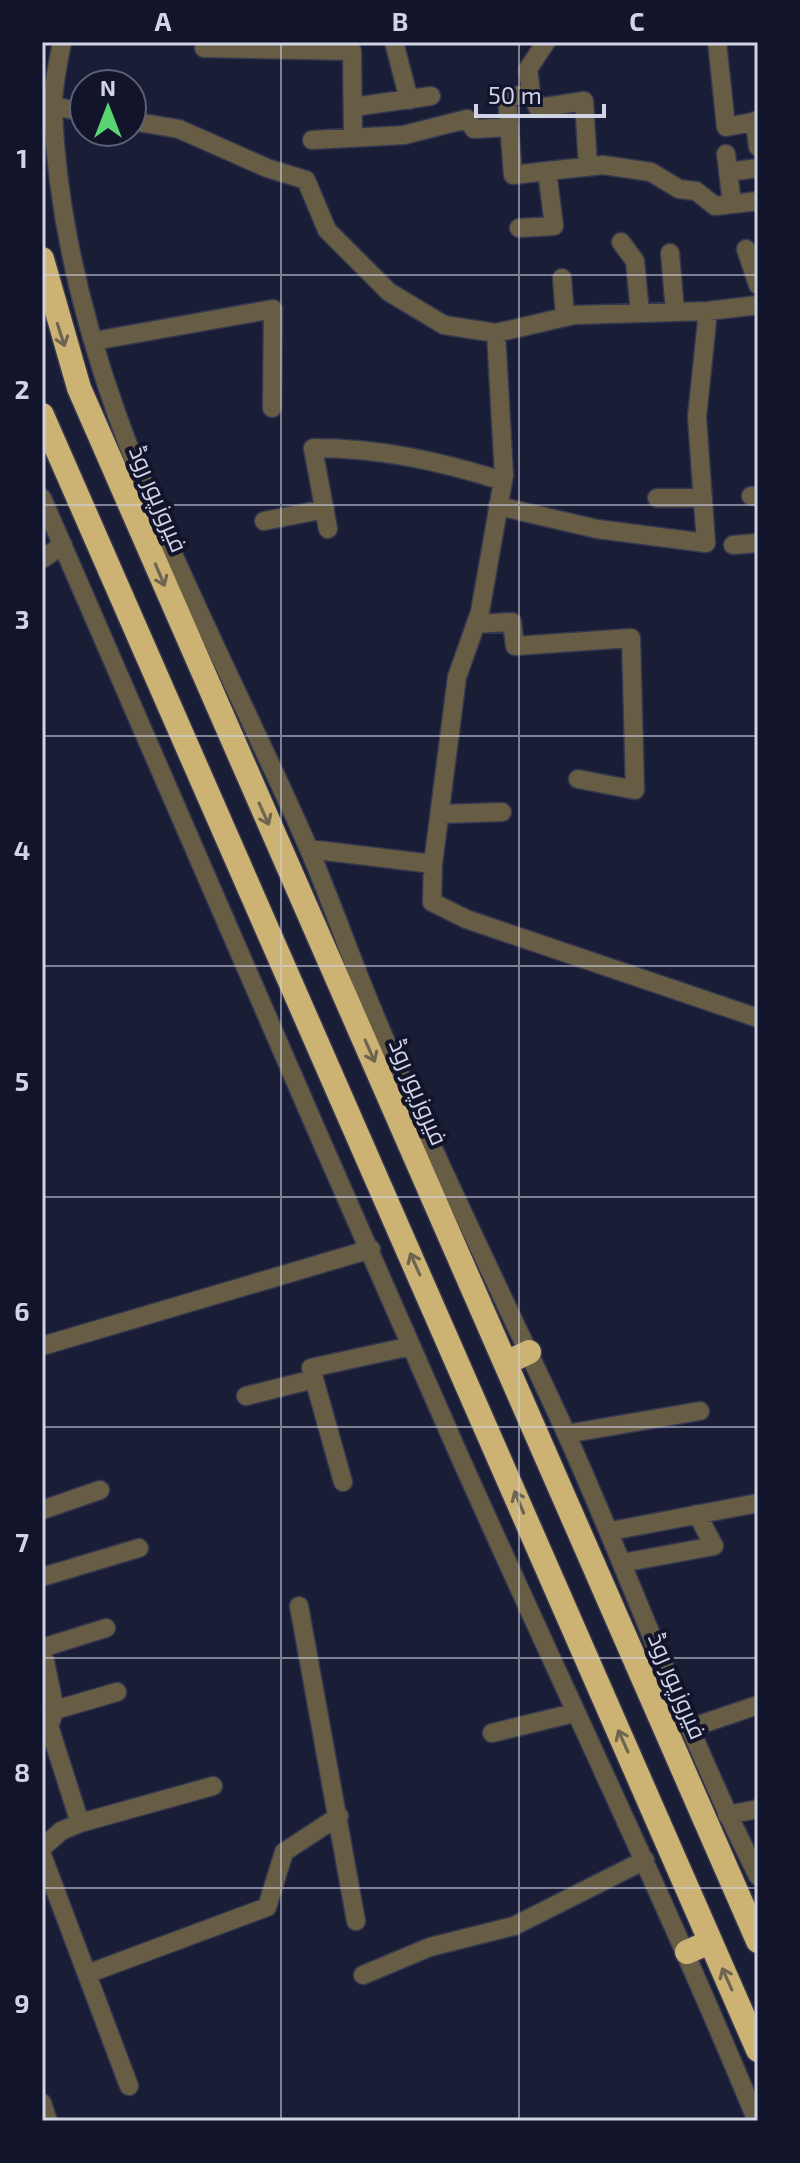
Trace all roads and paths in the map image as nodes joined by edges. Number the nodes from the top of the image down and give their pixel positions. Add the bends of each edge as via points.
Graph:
1 (62, 42) edge
2 (394, 42) edge
3 (546, 42) edge
4 (717, 42) edge
5 (204, 48) dead end
6 (531, 93) junction
7 (431, 96) dead end
8 (409, 100) junction
9 (52, 106) junction
10 (353, 107) junction
11 (68, 109) edge
12 (756, 121) edge
13 (148, 124) edge
14 (509, 127) junction
15 (353, 138) junction
16 (312, 140) dead end
17 (758, 147) edge
18 (588, 167) junction
19 (758, 168) edge
20 (547, 171) junction
21 (758, 201) edge
22 (732, 204) junction
23 (519, 228) dead end
24 (621, 242) dead end
25 (746, 249) dead end
26 (670, 253) dead end
27 (42, 259) edge
28 (562, 278) dead end
29 (758, 285) edge
30 (758, 305) edge
31 (708, 311) junction
32 (675, 312) junction
33 (640, 313) junction
34 (565, 317) junction
35 (496, 333) junction
36 (94, 341) junction
37 (272, 408) dead end
38 (42, 415) edge
39 (503, 481) junction
40 (42, 498) edge
41 (657, 498) dead end
42 (703, 498) junction
43 (498, 506) junction
44 (325, 509) junction
45 (264, 521) dead end
46 (328, 529) dead end
47 (758, 543) edge
48 (63, 545) junction
49 (733, 545) dead end
50 (42, 559) edge
51 (476, 624) junction
52 (194, 628) junction
53 (578, 779) dead end
54 (502, 812) dead end
55 (441, 814) junction
56 (309, 849) junction
57 (433, 864) junction
58 (758, 1018) edge
59 (371, 1249) junction
60 (42, 1346) edge
61 (411, 1346) junction
62 (529, 1352) junction
63 (506, 1363) junction
64 (314, 1379) junction
65 (246, 1396) dead end
66 (700, 1411) dead end
67 (566, 1434) junction
68 (343, 1482) dead end
69 (100, 1490) dead end
70 (757, 1506) edge
71 (42, 1510) edge
72 (697, 1514) junction
73 (611, 1531) junction
74 (139, 1548) dead end
75 (622, 1563) junction
76 (42, 1577) edge
77 (299, 1606) dead end
78 (106, 1628) dead end
79 (42, 1648) edge
80 (117, 1692) dead end
81 (758, 1705) edge
82 (55, 1710) junction
83 (574, 1713) junction
84 (690, 1728) junction
85 (492, 1733) dead end
86 (213, 1786) dead end
87 (699, 1808) junction
88 (758, 1809) edge
89 (727, 1815) junction
90 (339, 1816) junction
91 (80, 1823) junction
92 (660, 1825) junction
93 (42, 1848) edge
94 (42, 1855) edge
95 (645, 1860) junction
96 (758, 1876) edge
97 (356, 1921) dead end
98 (758, 1941) edge
99 (710, 1942) junction
100 (687, 1952) junction
101 (87, 1974) junction
102 (363, 1975) dead end
103 (758, 2050) edge
104 (129, 2086) dead end
105 (42, 2103) edge
106 (48, 2121) edge
107 (757, 2121) edge

1 - 9 street
2 - 8 street
3 - 6 street via 528,69
4 - 12 street via 726,127
5 - 10 street via 352,51
6 - 14 street via 507,98
6 - 18 street via 538,108 584,101
7 - 8 street
8 - 10 street
9 - 11 street
9 - 36 street via 67,236
10 - 15 street
12 - 17 street
13 - 35 street via 179,129 306,180 327,230 389,292 444,325
14 - 15 street via 474,129 467,119 404,135
14 - 20 street via 513,175
15 - 16 street
18 - 20 street
18 - 22 street via 651,172 679,189 696,191 715,206
19 - 22 street via 727,163
20 - 23 street via 554,226
21 - 22 street
24 - 33 street via 635,261
25 - 29 street
26 - 32 street
27 -> 52 highway, فیروزپور روڈ via 79,388
28 - 34 street
30 - 31 street
31 - 32 street
31 - 42 street via 697,417
32 - 33 street
33 - 34 street
34 - 35 street
35 - 39 street
36 - 37 street via 273,309
36 - 52 street via 104,382
92 -> 38 highway
39 - 43 street
39 - 44 street via 430,459 362,448 313,448
40 - 48 street
41 - 42 street
42 - 43 street via 706,543 597,529
43 - 51 street
44 - 45 street
44 - 46 street
47 - 49 street
48 - 50 street
48 - 59 street
51 - 53 street via 512,622 515,646 631,638 635,790
51 - 55 street via 457,677
52 - 56 street
52 -> 63 highway, فیروزپور روڈ
54 - 55 street
55 - 57 street
56 - 57 street
56 - 62 street via 378,1024
57 - 58 street via 432,902 466,919
59 - 60 street
59 - 61 street
61 - 64 street via 311,1368
61 - 83 street
62 - 63 highway
62 - 67 street
63 - 87 highway, فیروزپور روڈ
64 - 65 street
64 - 68 street
66 - 67 street
67 - 73 street
69 - 71 street
70 - 72 street
72 - 73 street
72 - 75 street via 714,1546
73 - 75 street
74 - 76 street
75 - 84 street
77 - 90 street
78 - 79 street
79 - 82 street
80 - 82 street
81 - 84 street
82 - 91 street via 49,1726
83 - 85 street
83 - 95 street
84 - 89 street
86 - 91 street
87 - 92 highway
87 - 98 highway, فیروزپور روڈ
88 - 89 street
89 - 96 street
90 - 97 street
90 - 101 street via 284,1852 267,1907
91 - 93 street
92 - 99 highway
94 - 101 street
95 - 100 street
95 - 102 street via 514,1926 430,1947
99 - 100 highway
103 -> 99 highway
100 - 107 street
101 - 104 street
105 - 106 street

